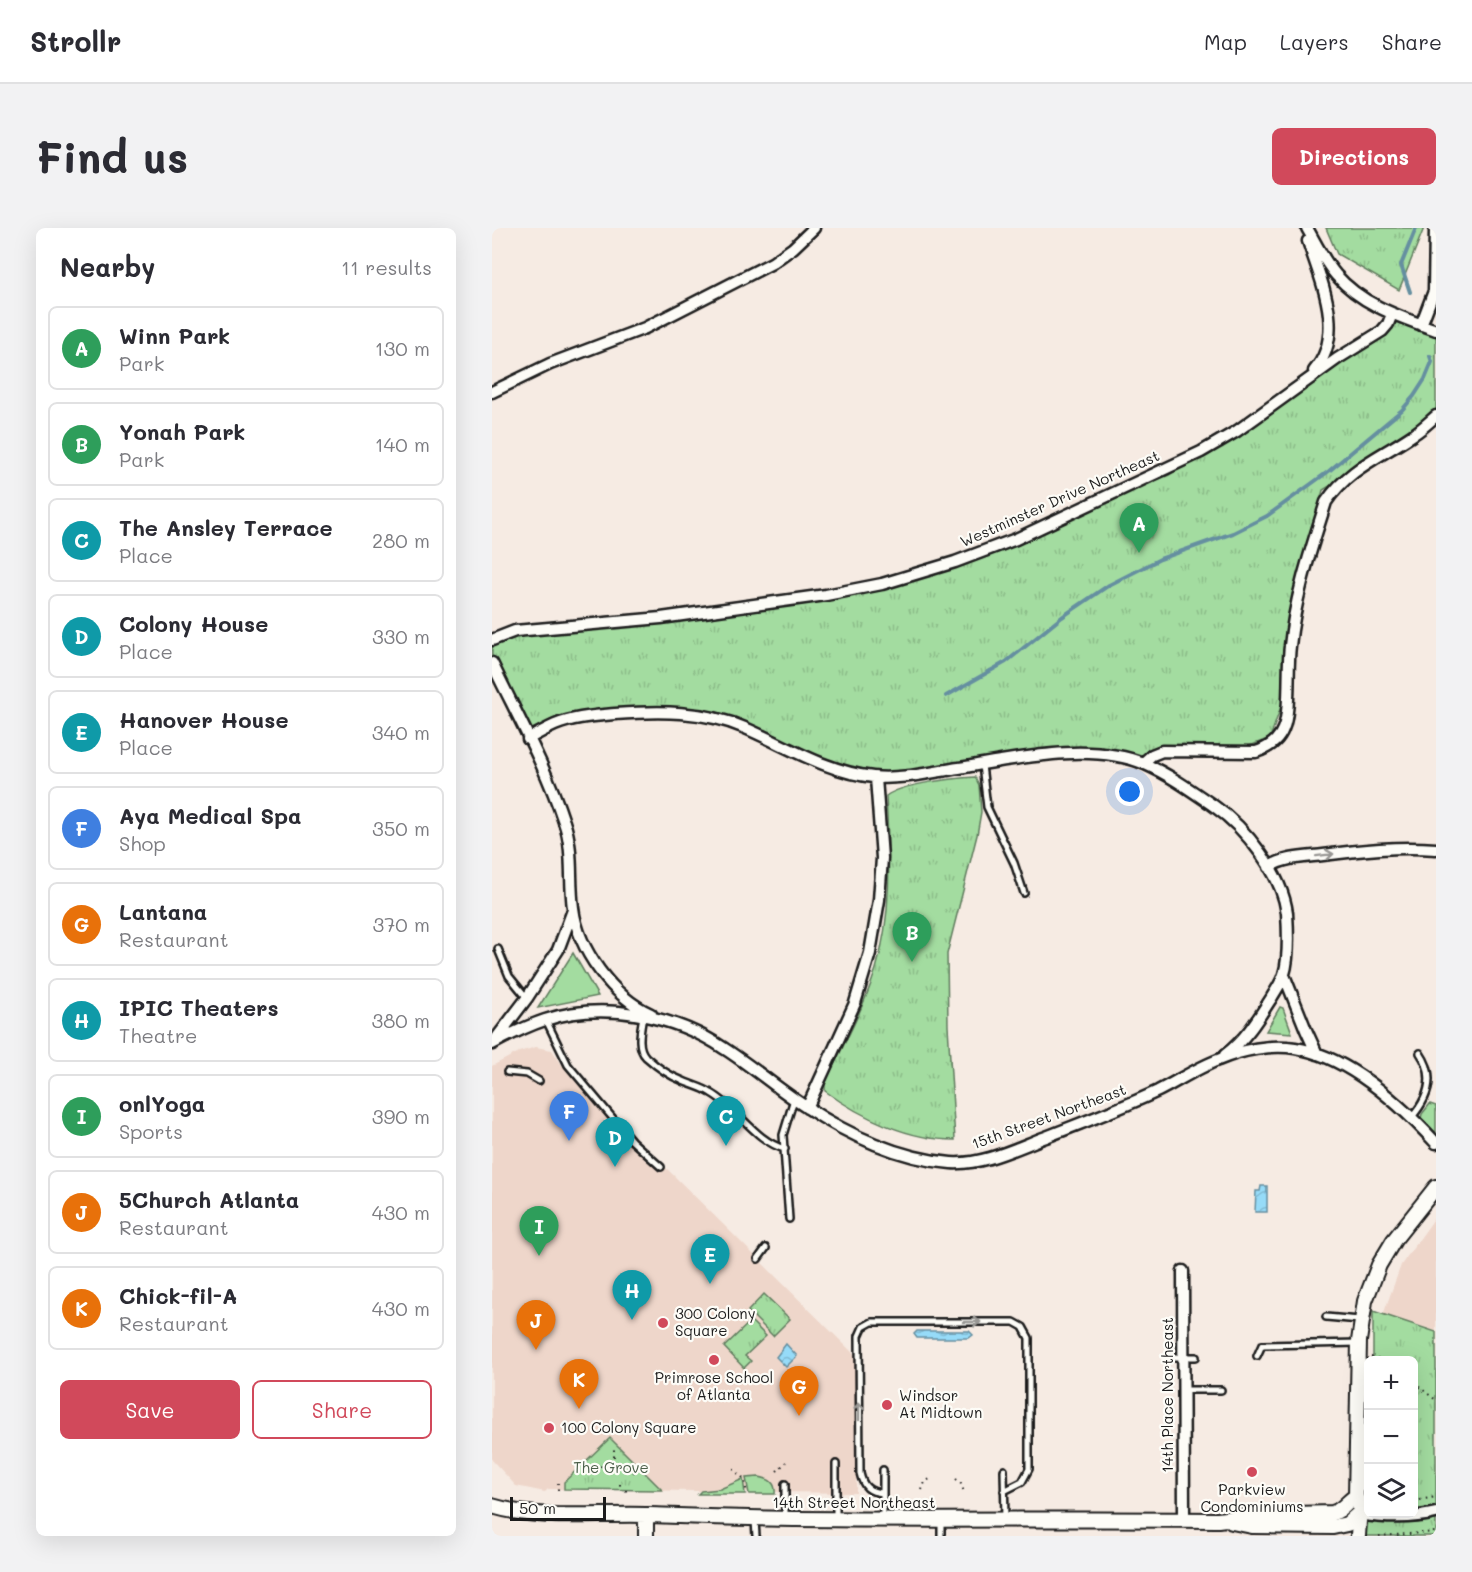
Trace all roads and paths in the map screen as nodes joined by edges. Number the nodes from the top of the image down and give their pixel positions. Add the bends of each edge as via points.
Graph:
1 (814, 228) edge
2 (1305, 228) edge
3 (1435, 228) edge
4 (1392, 314) junction
5 (1421, 325) junction
6 (1436, 330) edge
7 (1303, 385) junction
8 (492, 392) edge
9 (1436, 416) edge
10 (492, 640) edge
11 (492, 663) edge
12 (528, 739) junction
13 (1143, 763) junction
14 (982, 764) junction
15 (876, 778) junction
16 (1436, 849) edge
17 (1269, 867) junction
18 (1024, 893) dead end
19 (573, 910) junction
20 (498, 949) dead end
21 (1284, 975) junction
22 (527, 998) junction
23 (643, 1016) junction
24 (546, 1020) junction
25 (669, 1022) junction
26 (492, 1043) edge
27 (1317, 1053) junction
28 (1420, 1053) dead end
29 (1218, 1060) junction
30 (507, 1072) dead end
31 (539, 1081) dead end
32 (794, 1099) junction
33 (807, 1108) junction
34 (1411, 1118) junction
35 (1436, 1143) edge
36 (785, 1149) junction
37 (661, 1167) dead end
38 (1436, 1186) edge
39 (789, 1219) dead end
40 (766, 1248) dead end
41 (758, 1259) dead end
42 (1183, 1271) dead end
43 (1326, 1317) dead end
44 (1362, 1320) junction
45 (1359, 1349) junction
46 (1257, 1356) dead end
47 (1379, 1356) edge
48 (1178, 1357) junction
49 (1196, 1357) dead end
50 (1418, 1387) edge
51 (1184, 1390) junction
52 (1221, 1390) dead end
53 (1436, 1400) edge
54 (614, 1445) dead end
55 (614, 1457) dead end
56 (786, 1462) dead end
57 (836, 1464) dead end
58 (733, 1468) dead end
59 (883, 1470) dead end
60 (1004, 1470) dead end
61 (777, 1471) dead end
62 (930, 1479) dead end
63 (956, 1479) dead end
64 (558, 1483) dead end
65 (785, 1484) dead end
66 (558, 1490) dead end
67 (922, 1490) dead end
68 (1005, 1491) junction
69 (964, 1492) dead end
70 (883, 1493) junction
71 (747, 1494) dead end
72 (1356, 1496) junction
73 (1436, 1497) edge
74 (1418, 1500) edge
75 (492, 1506) edge
76 (1436, 1513) edge
77 (1319, 1514) junction
78 (1358, 1514) junction
79 (646, 1515) junction
80 (1422, 1516) junction
81 (755, 1519) junction
82 (785, 1520) junction
83 (836, 1520) junction
84 (883, 1520) junction
85 (941, 1520) junction
86 (1005, 1520) junction
87 (1184, 1520) junction
88 (1218, 1520) junction
89 (1436, 1521) edge
90 (1345, 1531) edge
91 (1436, 1532) edge
92 (646, 1536) edge
93 (756, 1536) edge
94 (941, 1536) edge
95 (1358, 1536) edge
96 (1379, 1536) edge

1 - 8 street via 793,248 761,268 645,328 550,364
2 - 4 street via 1336,275 1373,305
2 - 7 street, Westminster Drive Northeast via 1330,319 1325,356
3 - 5 street via 1434,291
4 - 5 street
4 - 7 street, Westminster Drive Northeast via 1382,330
5 - 6 street
7 - 10 street, Westminster Drive Northeast via 1201,452 1016,538 936,569 826,595 661,618 514,631
9 - 13 street via 1357,469 1326,502 1296,604 1289,648 1286,721 1278,739 1256,752 1162,751
11 - 12 street
12 - 15 street via 556,724 584,717 651,711 686,713 742,726 835,770
12 - 19 street via 566,825 572,859
13 - 14 street via 1106,754 1059,754
13 - 17 street via 1225,813
14 - 15 street
14 - 18 lane via 987,807
15 - 33 street via 882,858 870,952 855,1003
17 -> 16 street via 1286,860 1353,851
17 - 21 street via 1286,911
19 - 22 street via 558,950
19 - 25 street via 585,946 610,983 635,1005
20 - 22 lane via 509,976
21 - 27 street
21 - 29 street via 1245,1038
22 - 26 street
23 - 24 street, 15th Street Northeast via 602,1012
23 - 25 street, 15th Street Northeast
23 - 36 lane via 639,1039 644,1055 677,1079 711,1093 775,1147
24 - 26 street, 15th Street Northeast
24 - 37 lane via 568,1065 632,1141
25 - 32 street, 15th Street Northeast via 724,1048
27 - 29 street, 15th Street Northeast via 1276,1047
27 - 34 street, 15th Street Northeast via 1370,1082
28 - 34 lane via 1429,1063 1431,1085 1425,1101
29 - 33 street, 15th Street Northeast via 1138,1100 996,1156 971,1162 936,1161 881,1146
30 - 31 lane via 527,1074
32 - 33 street, 15th Street Northeast
32 - 36 lane via 783,1135
34 - 35 street, 15th Street Northeast
36 - 39 lane
38 - 44 main road via 1379,1265
40 - 41 lane
42 - 48 street, 14th Place Northeast via 1187,1283
43 - 44 lane
44 - 45 main road
45 - 46 lane via 1262,1345
45 - 47 path
45 - 72 main road
48 - 49 lane
48 - 51 street, 14th Place Northeast
50 - 53 path
51 - 52 lane
51 - 87 street, 14th Place Northeast
54 - 55 path
56 - 61 path
57 - 83 lane
58 - 71 path via 744,1479
59 - 70 lane
60 - 68 lane
62 - 67 path
63 - 69 path
64 - 66 path
65 - 82 lane
70 -> 68 lane via 866,1488 860,1473 859,1336 863,1327 872,1322 1014,1322 1023,1327 1029,1338 1029,1469 1022,1482
68 - 86 lane
70 - 84 lane
72 - 77 main road, 14th Street Northeast via 1338,1512
72 - 78 main road via 1360,1502
73 - 74 path
75 - 79 main road, 14th Street Northeast via 534,1514
76 - 80 street
77 - 88 main road, 14th Street Northeast
77 - 90 main road
78 - 80 street
78 - 90 main road
78 - 95 main road
79 - 81 main road, 14th Street Northeast
79 - 92 main road
80 - 89 street
81 - 82 main road, 14th Street Northeast
81 - 93 lane
82 - 83 main road, 14th Street Northeast
83 - 84 main road, 14th Street Northeast
84 - 85 main road, 14th Street Northeast
85 - 86 main road, 14th Street Northeast
85 - 94 lane
86 - 87 main road, 14th Street Northeast
87 - 88 main road, 14th Street Northeast
88 - 90 main road, 14th Street Northeast via 1252,1526
91 - 96 path

